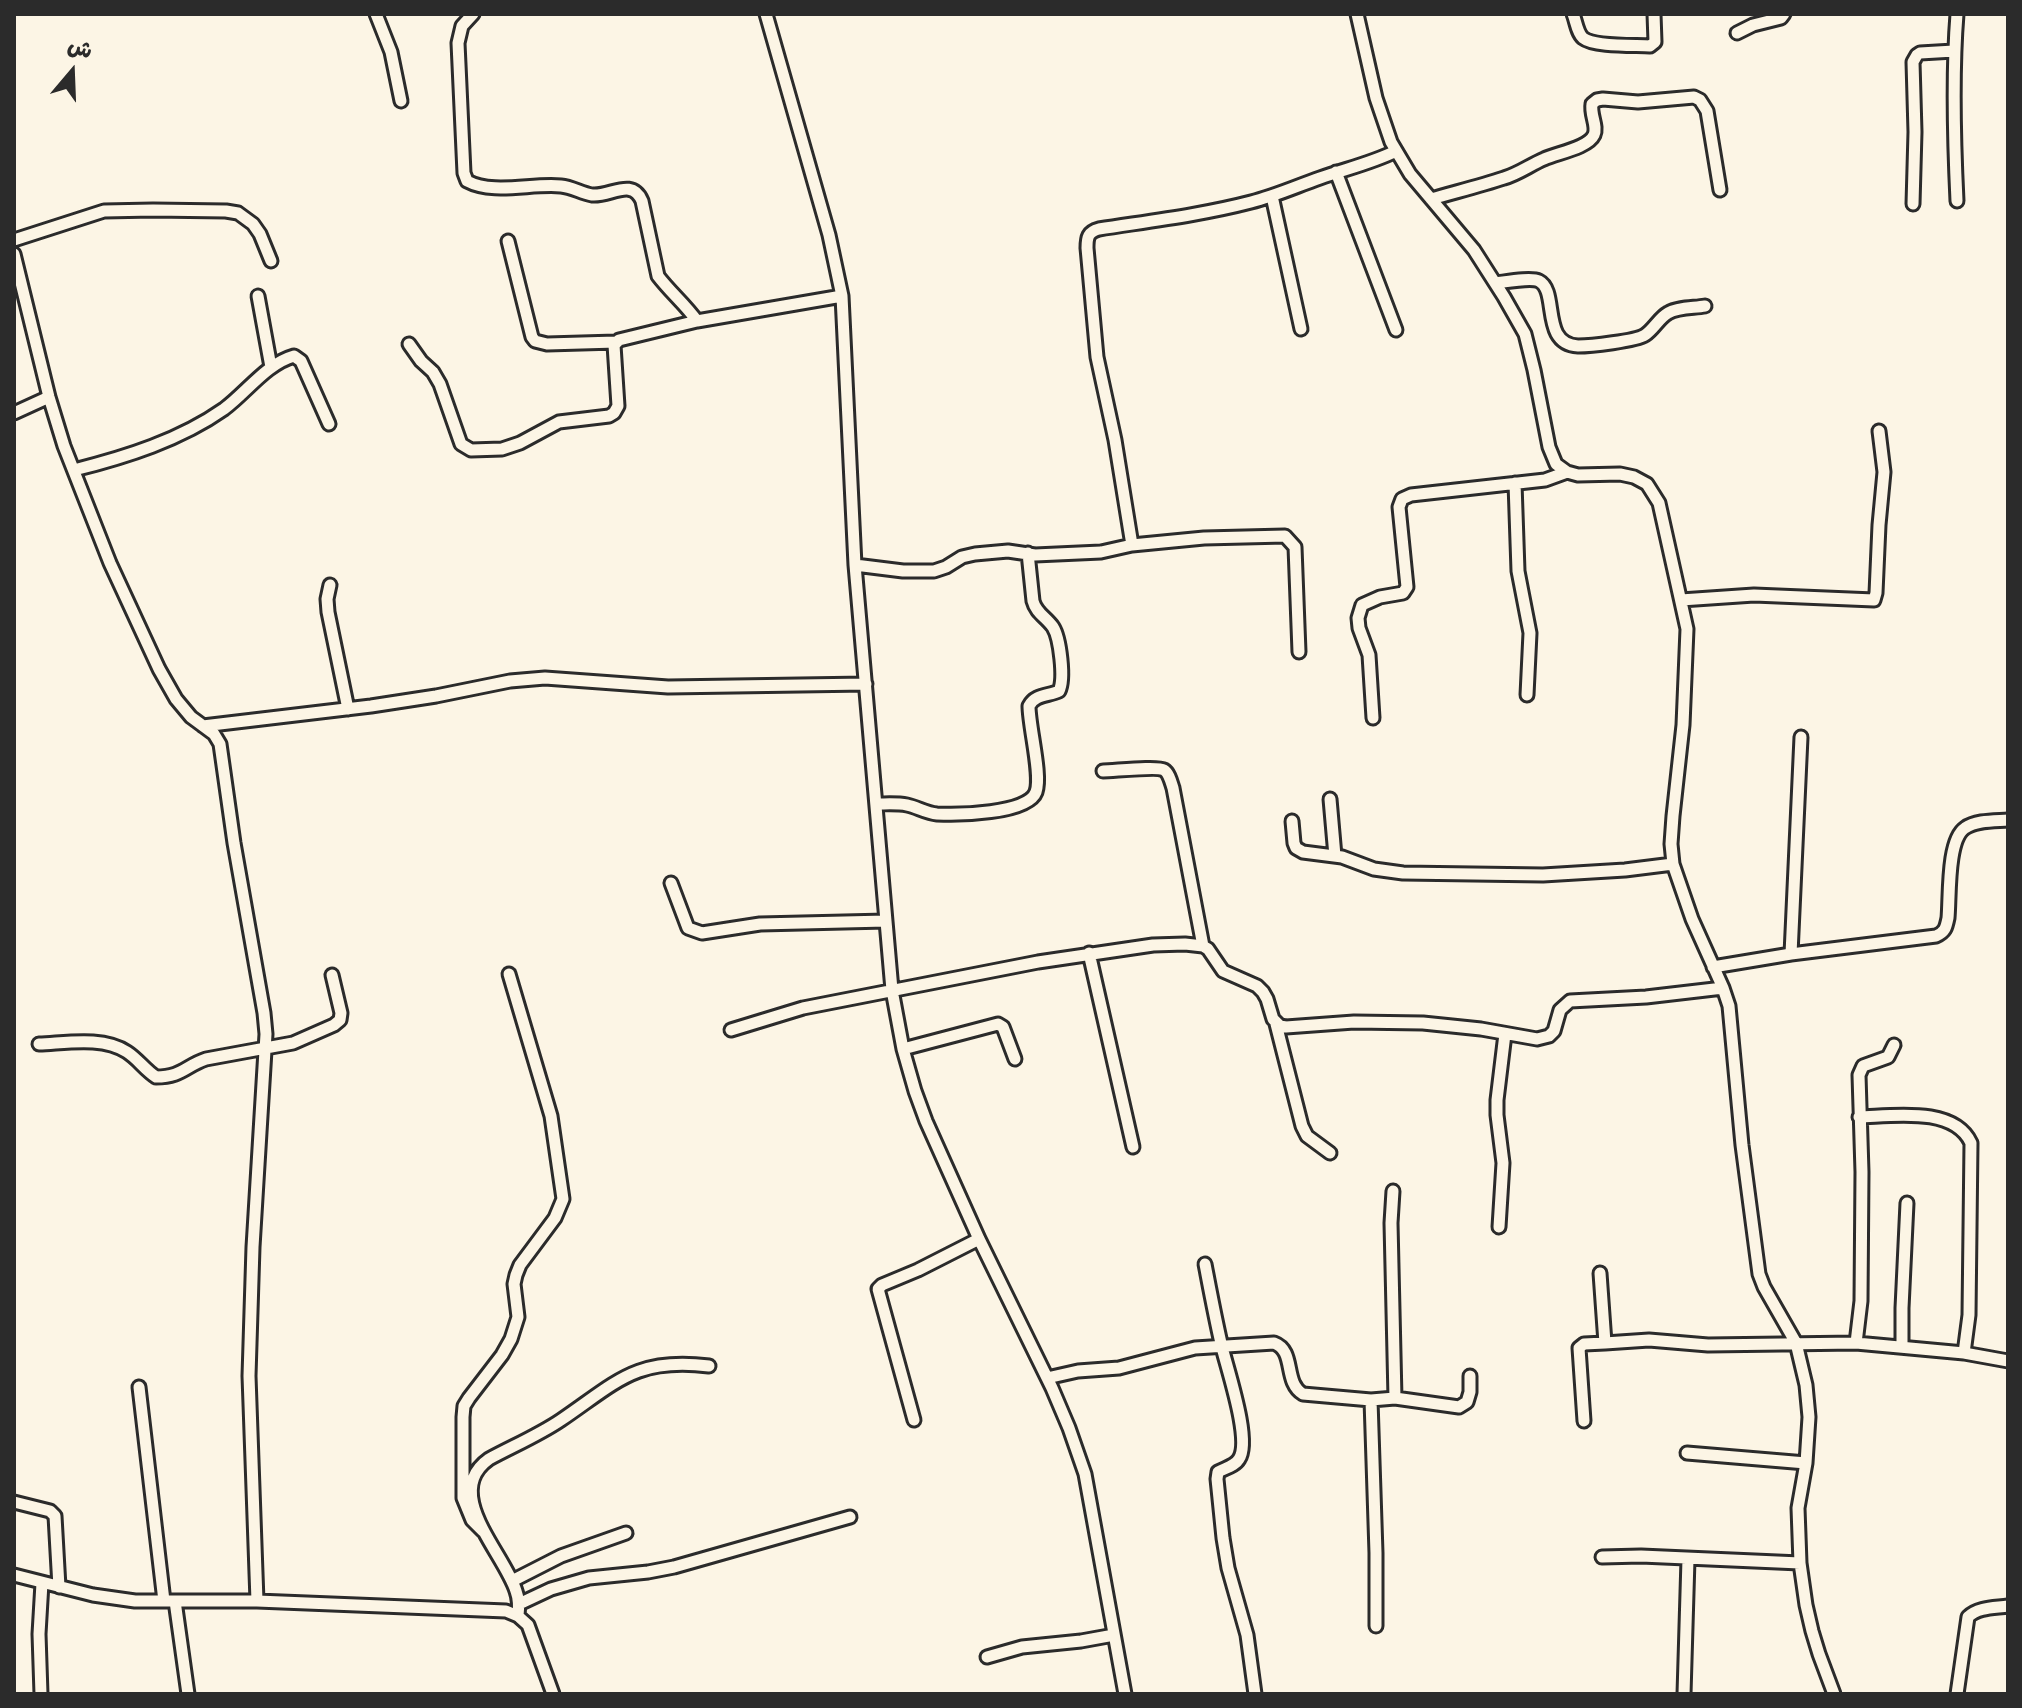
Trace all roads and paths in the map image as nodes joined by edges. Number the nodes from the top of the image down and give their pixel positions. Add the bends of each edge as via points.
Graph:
1 (376, 14) edge
2 (473, 14) edge
3 (766, 14) edge
4 (1357, 14) edge
5 (1573, 14) edge
6 (1654, 14) edge
7 (1784, 14) edge
8 (1957, 14) edge
9 (1737, 33) dead end
10 (1954, 51) junction
11 (401, 101) dead end
12 (1396, 151) junction
13 (1336, 172) junction
14 (1720, 190) dead end
15 (1272, 196) junction
16 (1431, 199) junction
17 (1957, 201) dead end
18 (1913, 204) dead end
19 (14, 240) edge
20 (508, 241) dead end
21 (14, 255) edge
22 (271, 261) dead end
23 (1496, 283) junction
24 (258, 296) dead end
25 (842, 296) junction
26 (1705, 306) dead end
27 (697, 321) junction
28 (1301, 329) dead end
29 (1396, 330) dead end
30 (616, 342) junction
31 (409, 344) dead end
32 (271, 367) junction
33 (49, 397) junction
34 (14, 413) edge
35 (329, 424) dead end
36 (1879, 431) dead end
37 (74, 470) junction
38 (1567, 472) junction
39 (1515, 483) junction
40 (1132, 545) junction
41 (1028, 553) junction
42 (855, 565) junction
43 (330, 585) dead end
44 (1681, 600) junction
45 (1299, 652) dead end
46 (866, 684) junction
47 (1527, 695) dead end
48 (348, 709) junction
49 (1373, 718) dead end
50 (203, 726) junction
51 (1801, 737) dead end
52 (1103, 771) dead end
53 (1330, 799) dead end
54 (876, 804) junction
55 (2008, 820) edge
56 (1292, 821) dead end
57 (1335, 856) junction
58 (1673, 864) junction
59 (671, 883) dead end
60 (886, 921) junction
61 (1203, 946) junction
62 (1089, 953) junction
63 (1791, 954) junction
64 (1713, 967) junction
65 (509, 974) dead end
66 (332, 975) dead end
67 (1723, 988) junction
68 (892, 990) junction
69 (1276, 1024) junction
70 (731, 1030) dead end
71 (1505, 1034) junction
72 (39, 1044) dead end
73 (1894, 1045) dead end
74 (265, 1049) junction
75 (903, 1049) junction
76 (1015, 1059) dead end
77 (1859, 1117) junction
78 (1133, 1147) dead end
79 (1330, 1153) dead end
80 (1393, 1191) dead end
81 (1907, 1203) dead end
82 (1499, 1227) dead end
83 (979, 1239) junction
84 (1205, 1264) dead end
85 (1600, 1273) dead end
86 (1605, 1343) junction
87 (1796, 1343) junction
88 (1856, 1343) junction
89 (1222, 1346) junction
90 (1902, 1347) junction
91 (1964, 1353) junction
92 (2008, 1361) edge
93 (709, 1366) dead end
94 (1470, 1376) dead end
95 (1047, 1378) junction
96 (139, 1387) dead end
97 (1395, 1398) junction
98 (1371, 1400) junction
99 (914, 1420) dead end
100 (1584, 1421) dead end
101 (1687, 1453) dead end
102 (1806, 1463) junction
103 (14, 1502) edge
104 (850, 1517) dead end
105 (483, 1531) junction
106 (626, 1533) dead end
107 (1602, 1557) dead end
108 (1688, 1559) junction
109 (1800, 1563) junction
110 (14, 1575) edge
111 (512, 1581) junction
112 (42, 1583) junction
113 (59, 1587) junction
114 (169, 1601) junction
115 (257, 1601) junction
116 (2008, 1606) edge
117 (519, 1610) junction
118 (1376, 1626) dead end
119 (1114, 1635) junction
120 (987, 1657) dead end
121 (41, 1694) edge
122 (188, 1694) edge
123 (553, 1694) edge
124 (1125, 1694) edge
125 (1255, 1694) edge
126 (1684, 1694) edge
127 (1834, 1694) edge
128 (1957, 1694) edge

1 - 11 street
2 - 27 street via 462,26 458,43 467,181 490,187 560,186 593,195 634,190 641,196 658,276
3 - 25 street
4 - 12 street via 1376,98
5 - 6 street via 1585,40 1650,46 1655,42
7 - 9 street
8 - 10 street
10 - 17 street
10 - 18 street via 1920,53 1913,62
12 - 13 street
12 - 16 street
13 - 15 street
13 - 29 street
14 - 16 street via 1707,111 1700,100 1603,99 1592,104 1596,129 1589,141 1506,178
15 - 28 street
15 - 40 street via 1099,229 1088,236 1097,357
16 - 23 street
19 - 22 street via 104,211 226,211 253,224
20 - 30 street via 535,341
21 - 33 street
23 - 26 street via 1540,282 1559,337 1580,346 1642,337 1672,311
23 - 38 street via 1525,334 1551,456
24 - 32 street
25 - 27 street
25 - 42 street
27 - 30 street
30 - 31 street via 614,413 559,422 510,447 479,451 461,444 440,384
32 - 35 street via 294,356 301,361
32 - 37 street via 210,418 139,452
33 - 34 street
33 - 37 street
36 - 44 street via 1884,472 1874,600 1754,595
37 - 50 street via 159,669 176,699
38 - 39 street
38 - 44 street via 1620,474 1647,484 1659,503
39 - 47 street via 1518,571 1530,633
39 - 49 street via 1402,499 1407,587 1403,593 1362,605 1358,618 1369,655
40 - 41 street via 1101,552
40 - 45 street via 1259,535 1289,538 1295,547
41 - 42 street via 968,555 934,571
41 - 54 street via 1033,601 1056,633 1063,676 1059,691 1029,706 1037,791 1025,803 969,814
42 - 46 street
43 - 48 street via 328,612
44 - 58 street via 1687,646
46 - 48 street via 668,687 545,678
46 - 54 street
48 - 50 street
50 - 74 street via 220,744 264,1013
51 - 63 street
52 - 61 street via 1157,768 1170,777
53 - 57 street
54 - 60 street
55 - 63 street via 1973,824 1961,831 1953,849 1948,918 1942,933
56 - 57 street via 1296,848
57 - 58 street via 1403,873 1556,874
58 - 64 street
59 - 60 street via 688,928 702,933 760,924
60 - 68 street
61 - 62 street via 1153,945
61 - 69 street via 1223,971 1263,992
62 - 68 street
62 - 78 street
63 - 64 street
64 - 67 street
65 - 105 street via 551,1116 563,1199 516,1275 518,1317 511,1339 464,1406 463,1498
66 - 74 street via 340,1020 311,1036
67 - 71 street via 1578,999 1564,1004 1554,1031 1544,1039
67 - 87 street via 1759,1274
68 - 70 street
68 - 75 street
69 - 71 street via 1423,1023
69 - 79 street via 1302,1126
71 - 82 street via 1497,1100 1503,1163
72 - 74 street via 115,1046 156,1077 182,1073 206,1059
73 - 77 street via 1888,1057 1861,1069
74 - 115 street via 249,1376
75 - 76 street via 998,1024
75 - 83 street via 926,1121
77 - 88 street via 1861,1301
77 - 91 street via 1937,1119 1963,1131 1971,1143
80 - 97 street
81 - 90 street
83 - 95 street
83 - 99 street via 878,1289
84 - 89 street
85 - 86 street
86 - 87 street
86 - 100 street via 1579,1348
87 - 88 street
87 - 102 street via 1809,1417
88 - 90 street
89 - 95 street
89 - 98 street via 1281,1345 1297,1391
89 - 125 street via 1242,1446 1239,1459 1217,1475 1220,1516
90 - 91 street
91 - 92 street
93 - 105 street via 681,1363 642,1369 489,1459 475,1472 470,1488
94 - 97 street via 1469,1397 1459,1407
95 - 119 street via 1085,1474
96 - 114 street
97 - 98 street
98 - 118 street
101 - 102 street
102 - 109 street via 1798,1508
103 - 113 street via 55,1516
104 - 117 street via 674,1567 589,1578
105 - 111 street
106 - 111 street via 561,1556
107 - 108 street
108 - 109 street
108 - 126 street
109 - 127 street via 1812,1631
110 - 112 street
111 - 117 street
112 - 113 street
112 - 121 street
113 - 114 street via 116,1599
114 - 115 street
114 - 122 street
115 - 117 street
116 - 128 street via 1968,1617
117 - 123 street
119 - 120 street
119 - 124 street

